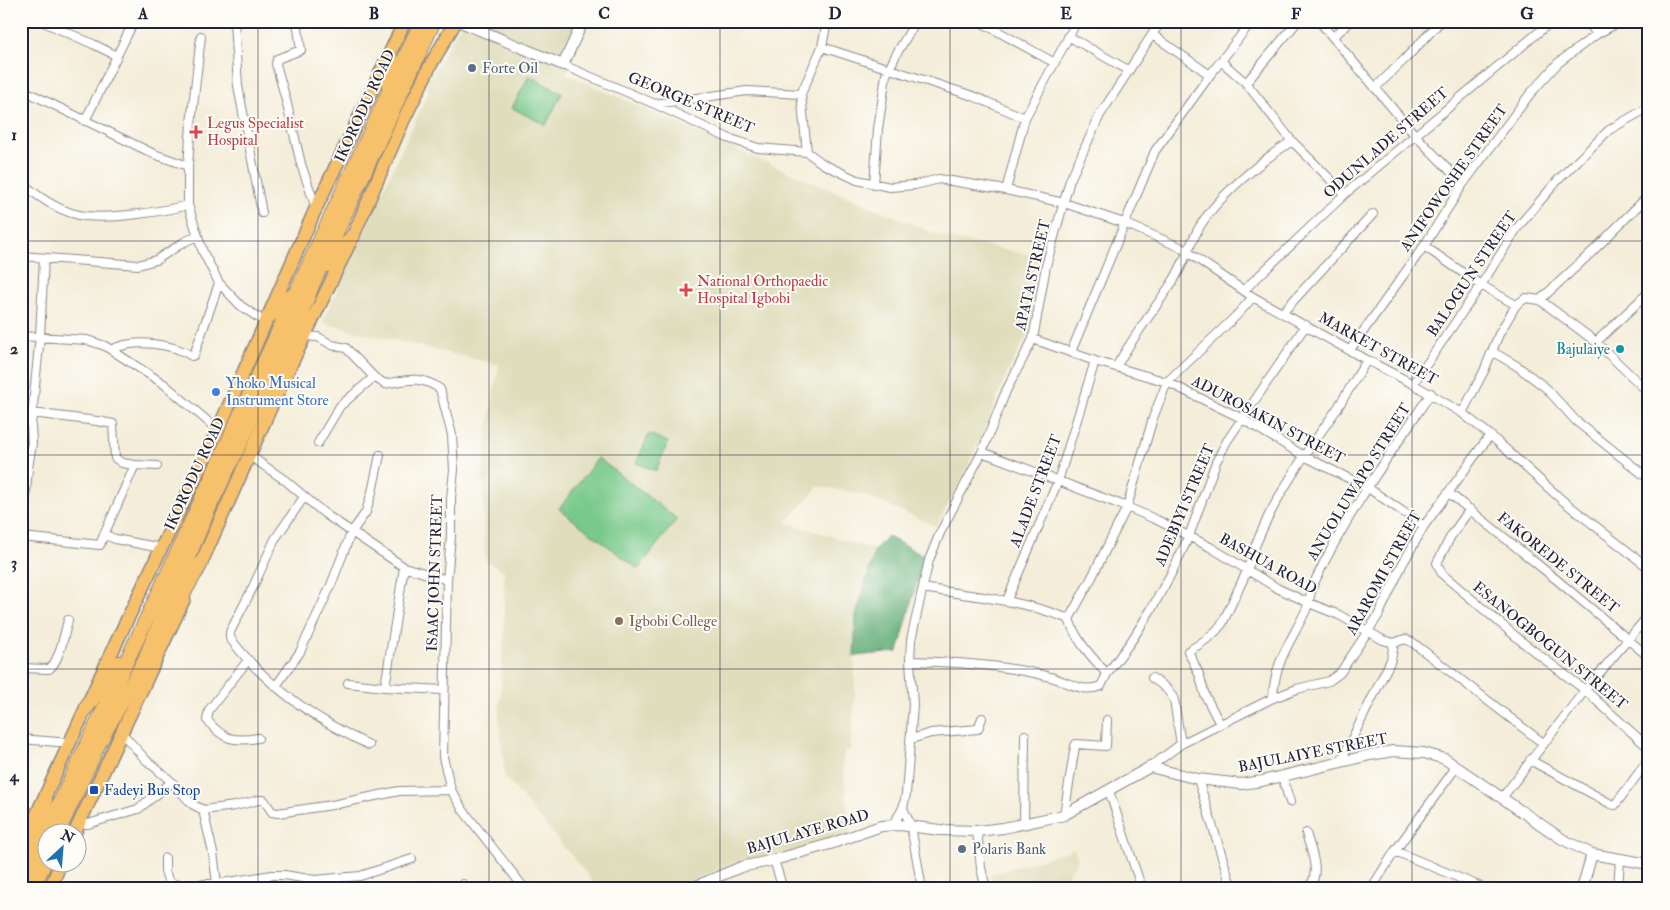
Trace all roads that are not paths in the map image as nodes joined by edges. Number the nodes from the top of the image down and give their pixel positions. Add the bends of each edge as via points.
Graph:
1 (134, 21) edge
2 (234, 21) edge
3 (297, 21) edge
4 (405, 21) edge
5 (422, 21) edge
6 (434, 21) edge
7 (457, 21) edge
8 (583, 21) edge
9 (827, 21) edge
10 (916, 21) edge
11 (980, 21) edge
12 (1077, 21) edge
13 (1161, 21) edge
14 (1252, 21) edge
15 (1298, 21) edge
16 (1319, 21) edge
17 (1351, 21) edge
18 (1441, 21) edge
19 (1552, 21) edge
20 (1587, 21) edge
21 (1621, 21) edge
22 (45, 22) edge
23 (1597, 34) junction
24 (1153, 35) junction
25 (201, 36) dead end
26 (1068, 36) junction
27 (1334, 37) junction
28 (822, 47) junction
29 (390, 54) junction
30 (117, 56) junction
31 (1053, 62) junction
32 (1222, 62) junction
33 (563, 65) junction
34 (890, 68) junction
35 (1128, 70) junction
36 (1210, 75) junction
37 (1246, 83) junction
38 (1375, 88) junction
39 (21, 89) edge
40 (389, 93) junction
41 (801, 94) junction
42 (655, 104) junction
43 (1649, 107) edge
44 (1025, 118) junction
45 (86, 120) junction
46 (1415, 134) junction
47 (1292, 141) junction
48 (807, 152) junction
49 (188, 166) junction
50 (21, 182) edge
51 (1463, 184) junction
52 (874, 185) junction
53 (1006, 190) junction
54 (1345, 194) junction
55 (1649, 195) edge
56 (1064, 203) junction
57 (188, 205) junction
58 (316, 208) junction
59 (262, 213) dead end
60 (1373, 214) dead end
61 (1124, 223) junction
62 (197, 236) junction
63 (353, 236) junction
64 (1424, 246) junction
65 (1187, 252) junction
66 (21, 256) edge
67 (44, 258) junction
68 (219, 283) junction
69 (313, 283) junction
70 (1481, 285) junction
71 (1244, 290) junction
72 (1649, 292) edge
73 (296, 293) junction
74 (1253, 297) junction
75 (1641, 299) junction
76 (1540, 300) junction
77 (1516, 305) junction
78 (1649, 307) edge
79 (1282, 313) junction
80 (266, 320) junction
81 (298, 320) junction
82 (1306, 326) junction
83 (21, 336) edge
84 (40, 336) junction
85 (304, 336) junction
86 (1033, 339) junction
87 (1596, 342) junction
88 (113, 349) junction
89 (1350, 350) junction
90 (1070, 352) junction
91 (1493, 352) junction
92 (1367, 360) junction
93 (1095, 361) junction
94 (1116, 366) junction
95 (374, 378) junction
96 (1166, 382) junction
97 (1413, 384) junction
98 (279, 389) junction
99 (1431, 393) junction
100 (1649, 393) edge
101 (1462, 412) junction
102 (32, 413) junction
103 (1241, 418) junction
104 (21, 420) edge
105 (31, 425) junction
106 (218, 430) junction
107 (1490, 435) junction
108 (318, 442) dead end
109 (982, 452) junction
110 (380, 454) dead end
111 (249, 456) junction
112 (1304, 456) junction
113 (135, 466) junction
114 (157, 466) dead end
115 (25, 467) edge
116 (1649, 479) edge
117 (1058, 481) junction
118 (1368, 488) junction
119 (1448, 493) junction
120 (304, 497) junction
121 (1127, 507) junction
122 (1470, 509) junction
123 (1424, 526) junction
124 (351, 533) junction
125 (22, 536) edge
126 (1189, 536) junction
127 (103, 537) junction
128 (21, 545) edge
129 (161, 548) junction
130 (201, 563) junction
131 (404, 567) junction
132 (1649, 568) edge
133 (1247, 570) junction
134 (448, 580) junction
135 (923, 588) junction
136 (1007, 600) junction
137 (1309, 603) junction
138 (1649, 615) edge
139 (1069, 619) junction
140 (68, 620) dead end
141 (1368, 631) junction
142 (141, 632) junction
143 (1629, 639) junction
144 (1394, 643) junction
145 (1649, 657) edge
146 (910, 658) junction
147 (144, 660) junction
148 (248, 660) junction
149 (21, 668) edge
150 (1107, 674) junction
151 (1152, 678) dead end
152 (348, 683) dead end
153 (276, 686) junction
154 (385, 688) junction
155 (444, 690) junction
156 (1585, 690) junction
157 (1273, 698) junction
158 (87, 707) junction
159 (982, 718) dead end
160 (1107, 720) dead end
161 (1220, 724) junction
162 (121, 732) junction
163 (1025, 735) dead end
164 (258, 738) dead end
165 (911, 739) junction
166 (21, 740) edge
167 (70, 743) junction
168 (1180, 744) junction
169 (1544, 744) junction
170 (369, 745) dead end
171 (1649, 748) edge
172 (1649, 758) edge
173 (1530, 760) junction
174 (1340, 763) junction
175 (1150, 766) junction
176 (1457, 766) junction
177 (1282, 776) junction
178 (1198, 779) junction
179 (172, 782) junction
180 (451, 790) junction
181 (1109, 791) junction
182 (1502, 798) junction
183 (45, 800) junction
184 (1290, 802) dead end
185 (903, 808) junction
186 (203, 810) junction
187 (1064, 816) junction
188 (63, 822) edge
189 (80, 822) edge
190 (27, 823) edge
191 (88, 824) edge
192 (1024, 824) junction
193 (893, 825) junction
194 (912, 826) junction
195 (977, 831) junction
196 (1306, 833) dead end
197 (21, 848) edge
198 (1395, 850) junction
199 (1592, 854) junction
200 (165, 858) dead end
201 (412, 859) dead end
202 (1620, 859) junction
203 (774, 860) junction
204 (1649, 864) edge
205 (39, 872) edge
206 (58, 872) edge
207 (262, 878) junction
208 (315, 880) junction
209 (218, 883) junction
210 (28, 885) edge
211 (53, 888) edge
212 (270, 889) edge
213 (320, 889) edge
214 (525, 889) edge
215 (689, 889) edge
216 (783, 889) edge
217 (922, 889) edge
218 (986, 889) edge
219 (1142, 889) edge
220 (1232, 889) edge
221 (1308, 889) edge
222 (1371, 889) edge
223 (1486, 889) edge
224 (1582, 889) edge
225 (1618, 889) edge

1 - 30 street
2 - 59 street via 238,86
3 - 58 street via 301,50 277,59 276,64 301,164
4 - 29 main road, IKORODU ROAD
5 - 40 highway, IKORODU ROAD
6 - 69 highway, IKORODU ROAD
7 - 33 street, GEORGE STREET
7 - 63 main road via 403,121
8 - 33 street
9 - 28 street
10 - 34 street
11 - 31 street
12 - 26 street
13 - 24 street, APATA STREET
14 - 32 street
15 - 37 street
16 - 27 street
17 - 27 street
18 - 38 street
19 - 46 street, ODUNLADE STREET
20 - 23 street
21 - 23 street, ANIFOWOSHE STREET
22 - 30 street
23 - 51 street, ANIFOWOSHE STREET via 1558,63
24 - 35 street, APATA STREET
24 - 36 street
25 - 49 street
26 - 31 street
26 - 35 street
27 - 38 street
28 - 34 street
28 - 41 street
29 - 40 highway
29 - 58 main road, IKORODU ROAD
30 - 45 street
31 - 44 street
32 - 36 street
32 - 37 street
33 - 42 street, GEORGE STREET
34 - 44 street via 973,96
34 - 52 street via 878,129
35 - 56 street, APATA STREET via 1092,130 1070,180
36 - 61 street via 1155,151
37 - 47 street
38 - 46 street
39 - 45 street
40 - 73 highway, IKORODU ROAD
41 - 42 street via 747,91
41 - 48 street
42 - 48 street, GEORGE STREET via 728,138 758,148
43 - 70 street, BALOGUN STREET via 1609,130 1558,180 1517,228
44 - 53 street
45 - 49 street via 154,154
46 - 51 street
46 - 54 street, ODUNLADE STREET
47 - 54 street
47 - 65 street via 1273,152 1223,198 1202,222
48 - 52 street, GEORGE STREET via 832,168
49 - 57 street
50 - 57 street via 46,200 85,216 133,214
51 - 64 street, ANIFOWOSHE STREET
52 - 53 street, GEORGE STREET via 914,185 939,179
53 - 56 street, GEORGE STREET
54 - 71 street, ODUNLADE STREET
55 - 76 street
56 - 61 street, MARKET STREET
56 - 86 street, APATA STREET via 1046,266
57 - 62 street
58 - 80 main road, IKORODU ROAD
60 - 79 street
61 - 65 street, MARKET STREET
61 - 90 street
62 - 67 street via 156,260 138,265
62 - 68 street
63 - 69 highway
63 - 85 main road
64 - 70 street
64 - 89 street, ANIFOWOSHE STREET
65 - 71 street, MARKET STREET
65 - 94 street via 1175,279
66 - 67 street
67 - 84 street
68 - 80 street via 240,306
68 - 88 street via 194,355 147,344 122,345
69 - 81 highway, IKORODU ROAD
70 - 77 street
70 - 97 street, BALOGUN STREET
71 - 74 street, MARKET STREET
72 - 75 street
73 - 80 highway
73 - 142 highway, IKORODU ROAD
74 - 79 street, MARKET STREET
74 - 96 street
75 - 78 street
75 - 87 street
76 - 77 street via 1526,298
76 - 87 street
77 - 91 street via 1499,334
79 - 82 street, MARKET STREET
80 - 106 main road, IKORODU ROAD
81 - 98 highway
81 - 147 highway, IKORODU ROAD via 209,508
82 - 89 street, MARKET STREET
82 - 103 street, ADEBIYI STREET
83 - 84 street
84 - 88 street via 87,340
84 - 102 street
85 - 95 street via 318,336 332,345 346,348
85 - 98 main road
86 - 90 street, ADUROSAKIN STREET
86 - 109 street, APATA STREET via 1006,392
87 - 100 street
88 - 106 street via 164,384
89 - 92 street, MARKET STREET
90 - 93 street, ADUROSAKIN STREET
91 - 101 street
91 - 116 street via 1546,388 1576,420
92 - 97 street, MARKET STREET
92 - 112 street
93 - 94 street, ADUROSAKIN STREET
93 - 117 street, ALADE STREET
94 - 96 street, ADUROSAKIN STREET
95 - 108 street via 340,406
95 - 134 street, ISAAC JOHN STREET via 385,384 412,378 440,389 452,435 454,470
96 - 103 street, ADUROSAKIN STREET
96 - 121 street
97 - 99 street, MARKET STREET
98 - 111 main road
99 - 101 street, MARKET STREET
99 - 118 street, ANUOLUWAPO STREET
101 - 107 street, MARKET STREET
102 - 105 street
102 - 113 street via 113,424 115,458
103 - 112 street, ADUROSAKIN STREET
103 - 126 street, ADEBIYI STREET via 1216,462
104 - 105 street
105 - 115 street via 32,443
106 - 129 main road, IKORODU ROAD
107 - 119 street, ARAROMI STREET
107 - 132 street, MARKET STREET via 1562,500
109 - 117 street, BASHUA ROAD
109 - 135 street, APATA STREET via 940,533 929,560
110 - 124 street via 369,504
111 - 120 street
111 - 130 main road
112 - 118 street, ADUROSAKIN STREET
112 - 133 street via 1268,517
113 - 114 street
113 - 127 street
115 - 125 street
117 - 121 street, BASHUA ROAD
117 - 136 street, ALADE STREET
118 - 123 street, ADUROSAKIN STREET
118 - 137 street, ANUOLUWAPO STREET via 1313,583
119 - 122 street, FAKOREDE STREET
119 - 123 street, ARAROMI STREET
120 - 124 street
120 - 148 street via 275,539 230,632 230,638
121 - 126 street, BASHUA ROAD
121 - 139 street
122 - 143 street, FAKOREDE STREET
122 - 156 street, ESANOGBOGUN STREET via 1437,563 1442,574
123 - 141 street, ARAROMI STREET
124 - 131 street
124 - 153 street via 317,618 300,652
125 - 127 street via 100,545
125 - 128 street
126 - 133 street, BASHUA ROAD
126 - 150 street, ADEBIYI STREET via 1152,608
127 - 129 street
129 - 158 main road, IKORODU ROAD
130 - 147 highway
130 - 162 main road
131 - 134 street
131 - 154 street
133 - 137 street, BASHUA ROAD
133 - 161 street via 1217,631 1188,651
134 - 155 street, ISAAC JOHN STREET
135 - 136 street
135 - 146 street, APATA STREET
136 - 139 street
137 - 141 street, BASHUA ROAD
137 - 157 street, ANUOLUWAPO STREET via 1280,661
138 - 143 street
139 - 150 street via 1087,652
140 - 149 street via 52,667
141 - 144 street, BASHUA ROAD
141 - 157 street, ARAROMI STREET via 1334,678
142 - 158 highway
142 - 210 highway, IKORODU ROAD
143 - 145 street, FAKOREDE STREET
143 - 156 street
144 - 169 street, BASHUA ROAD via 1405,639 1412,642
144 - 174 street via 1391,660
146 - 150 street, ADEBIYI STREET via 1005,668 1046,676 1088,690 1101,686
146 - 165 street, APATA STREET
147 - 188 highway, IKORODU ROAD via 99,743
148 - 153 street
148 - 164 street via 209,710 206,720 219,733 235,741
151 - 168 street via 1174,700
152 - 154 street
153 - 170 street via 318,717
154 - 155 street
155 - 180 street, ISAAC JOHN STREET via 442,750
156 - 169 street
156 - 171 street, ESANOGBOGUN STREET
157 - 161 street, ARAROMI STREET
158 - 167 main road, IKORODU ROAD
159 - 165 street via 978,729 931,733
160 - 187 street via 1106,746 1075,746
161 - 168 street, ARAROMI STREET
162 - 179 street
162 - 189 main road
163 - 192 street
165 - 185 street, APATA STREET
166 - 167 street
167 - 183 main road, IKORODU ROAD
168 - 175 street, ARAROMI STREET
169 - 173 street
172 - 173 street via 1615,804
173 - 182 street
174 - 176 street, BAJULAIYE STREET via 1393,751 1424,753
174 - 177 street, BAJULAIYE STREET
175 - 178 street, BAJULAIYE STREET
175 - 181 street
176 - 182 street, BAJULAIYE STREET
176 - 198 street
177 - 178 street, BAJULAIYE STREET via 1241,784
177 - 184 street
178 - 220 street
179 - 186 street via 192,804
179 - 191 street via 138,810
180 - 186 street via 399,791 278,813 272,812 264,800
180 - 214 street, ISAAC JOHN STREET via 471,821
181 - 187 street
181 - 219 street
182 - 199 street, BAJULAIYE STREET via 1562,839
183 - 190 main road, IKORODU ROAD
183 - 210 highway
185 - 193 street
185 - 194 street
186 - 209 street
187 - 192 street
190 - 197 main road, IKORODU ROAD
192 - 195 street
193 - 194 street, BAJULAYE ROAD
193 - 203 street, BAJULAYE ROAD
194 - 195 street, BAJULAYE ROAD
194 - 217 street
195 - 218 street
196 - 221 street via 1316,872
198 - 222 street
198 - 223 street
199 - 202 street, BAJULAIYE STREET
199 - 224 street
200 - 209 street via 166,877 173,884
201 - 208 street via 370,874
202 - 204 street, BAJULAIYE STREET
202 - 225 street
203 - 215 street, BAJULAYE ROAD via 741,867
203 - 216 street
205 - 210 highway
206 - 211 main road
207 - 208 street via 284,875
207 - 209 street
207 - 212 street
208 - 213 street

